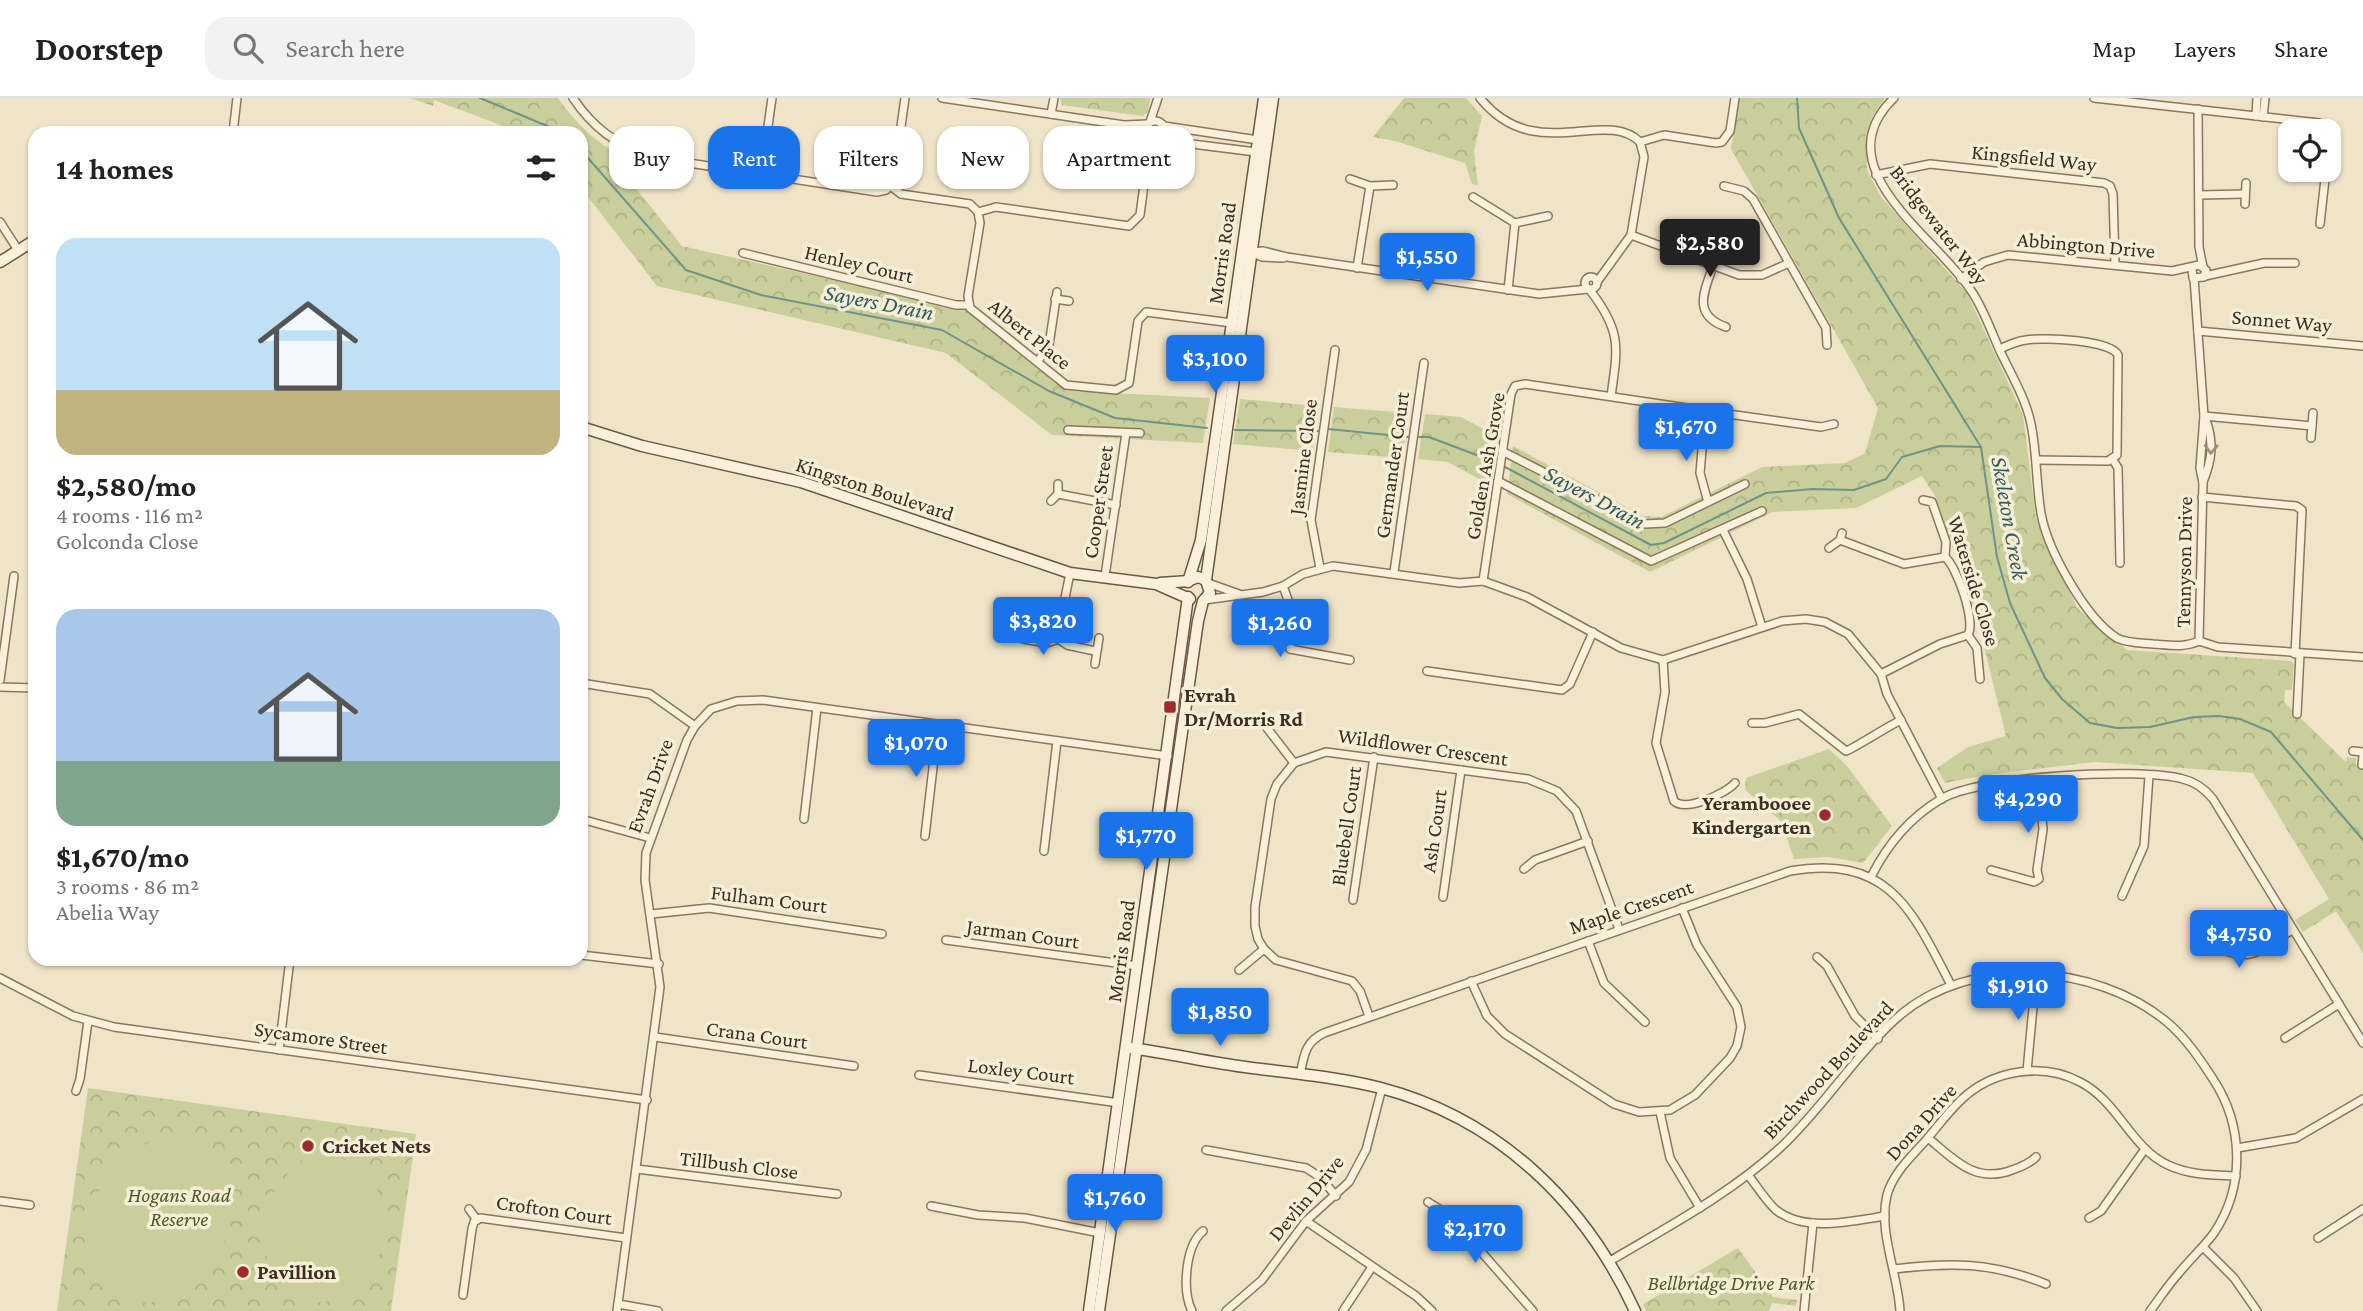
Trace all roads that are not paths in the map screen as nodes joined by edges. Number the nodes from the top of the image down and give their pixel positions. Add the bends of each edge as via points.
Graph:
1 (237, 98) edge
2 (573, 98) edge
3 (905, 98) edge
4 (942, 98) edge
5 (1054, 98) edge
6 (1264, 98) edge
7 (1273, 98) edge
8 (1480, 98) edge
9 (1735, 98) edge
10 (1895, 98) edge
11 (2094, 98) edge
12 (2257, 98) edge
13 (2265, 98) edge
14 (772, 99) edge
15 (1158, 101) edge
16 (2198, 109) junction
17 (1051, 114) junction
18 (2260, 116) junction
19 (2285, 119) edge
20 (1149, 123) junction
21 (1162, 124) junction
22 (1124, 125) joint
23 (234, 126) edge
24 (768, 126) edge
25 (900, 126) edge
26 (1148, 126) edge
27 (1195, 142) edge
28 (1640, 142) junction
29 (1260, 147) junction
30 (708, 167) edge
31 (1876, 175) junction
32 (1350, 179) dead end
33 (2325, 182) edge
34 (2246, 183) dead end
35 (1392, 185) dead end
36 (1370, 186) junction
37 (1724, 186) dead end
38 (862, 189) edge
39 (884, 189) edge
40 (894, 189) edge
41 (1143, 189) edge
42 (2245, 194) junction
43 (2199, 195) junction
44 (1473, 197) dead end
45 (2245, 204) dead end
46 (978, 212) junction
47 (1548, 216) dead end
48 (0, 222) edge
49 (1515, 223) junction
50 (2320, 224) dead end
51 (1631, 235) junction
52 (28, 244) edge
53 (18, 250) junction
54 (1246, 251) junction
55 (743, 253) dead end
56 (0, 262) edge
57 (1789, 263) junction
58 (2295, 263) dead end
59 (2115, 264) junction
60 (1713, 265) junction
61 (1357, 268) junction
62 (2199, 273) junction
63 (1961, 279) junction
64 (1596, 281) junction
65 (1587, 287) junction
66 (1508, 290) junction
67 (1069, 302) dead end
68 (1600, 303) junction
69 (969, 305) junction
70 (1236, 324) junction
71 (1726, 327) dead end
72 (2198, 331) junction
73 (1827, 345) dead end
74 (2363, 346) edge
75 (2000, 349) junction
76 (1335, 350) dead end
77 (1038, 361) junction
78 (1424, 363) dead end
79 (1611, 396) junction
80 (2313, 413) dead end
81 (1705, 415) junction
82 (2204, 416) junction
83 (1835, 424) dead end
84 (2312, 426) junction
85 (588, 429) edge
86 (1068, 430) dead end
87 (1126, 433) junction
88 (1140, 433) dead end
89 (2311, 438) dead end
90 (1502, 451) junction
91 (2037, 460) junction
92 (2113, 460) junction
93 (1497, 481) junction
94 (1058, 484) dead end
95 (1745, 484) dead end
96 (1058, 494) junction
97 (2202, 497) junction
98 (1923, 500) dead end
99 (1051, 501) dead end
100 (1708, 502) junction
101 (1116, 505) junction
102 (1762, 511) dead end
103 (1723, 530) junction
104 (1829, 548) dead end
105 (1945, 557) junction
106 (2120, 563) dead end
107 (1320, 568) junction
108 (1394, 572) junction
109 (1070, 573) junction
110 (14, 576) dead end
111 (1105, 576) junction
112 (1189, 580) junction
113 (1483, 581) junction
114 (1207, 582) junction
115 (1156, 584) junction
116 (1283, 586) junction
117 (1243, 595) junction
118 (1187, 596) junction
119 (1204, 600) junction
120 (1762, 627) junction
121 (1593, 632) junction
122 (1968, 635) junction
123 (1099, 638) dead end
124 (1023, 639) dead end
125 (1058, 639) junction
126 (2199, 641) junction
127 (1095, 651) junction
128 (2297, 654) junction
129 (2363, 657) edge
130 (1350, 660) dead end
131 (1663, 660) junction
132 (1095, 664) dead end
133 (1427, 671) dead end
134 (1881, 674) junction
135 (1980, 679) dead end
136 (0, 680) edge
137 (588, 684) edge
138 (0, 687) edge
139 (28, 688) edge
140 (2286, 695) dead end
141 (2297, 696) junction
142 (817, 708) junction
143 (2297, 714) dead end
144 (1901, 720) junction
145 (1752, 723) dead end
146 (938, 724) junction
147 (695, 726) junction
148 (1268, 728) dead end
149 (1057, 741) junction
150 (2353, 751) dead end
151 (1173, 756) junction
152 (1374, 757) junction
153 (2363, 758) edge
154 (1294, 763) junction
155 (1461, 769) junction
156 (2149, 776) junction
157 (2038, 779) junction
158 (1735, 783) dead end
159 (1942, 799) junction
160 (804, 819) dead end
161 (588, 821) edge
162 (925, 836) dead end
163 (650, 838) junction
164 (1588, 841) junction
165 (1044, 851) dead end
166 (1524, 869) dead end
167 (1991, 870) dead end
168 (1871, 877) junction
169 (2122, 896) dead end
170 (1443, 897) dead end
171 (1353, 900) dead end
172 (1682, 908) junction
173 (651, 914) junction
174 (1619, 929) junction
175 (2195, 930) dead end
176 (2292, 930) junction
177 (882, 934) dead end
178 (946, 940) dead end
179 (1588, 941) junction
180 (1264, 949) junction
181 (588, 956) edge
182 (1817, 957) dead end
183 (659, 964) junction
184 (289, 966) edge
185 (1138, 967) junction
186 (1239, 970) dead end
187 (2036, 975) junction
188 (0, 978) edge
189 (1471, 981) junction
190 (1951, 985) junction
191 (2339, 1004) junction
192 (1369, 1016) junction
193 (88, 1021) junction
194 (1645, 1022) dead end
195 (655, 1037) junction
196 (2285, 1038) dead end
197 (1878, 1039) junction
198 (2363, 1043) edge
199 (1131, 1048) junction
200 (279, 1050) junction
201 (854, 1066) dead end
202 (2027, 1070) junction
203 (919, 1075) dead end
204 (1300, 1075) junction
205 (1125, 1088) junction
206 (1382, 1088) junction
207 (76, 1091) dead end
208 (2363, 1099) edge
209 (647, 1100) junction
210 (1119, 1103) junction
211 (1660, 1112) junction
212 (1928, 1138) junction
213 (2237, 1148) junction
214 (2145, 1149) junction
215 (1206, 1150) dead end
216 (2036, 1157) dead end
217 (637, 1169) junction
218 (1748, 1175) junction
219 (2236, 1177) junction
220 (837, 1194) dead end
221 (1336, 1196) junction
222 (0, 1201) edge
223 (1428, 1202) dead end
224 (30, 1205) dead end
225 (931, 1206) dead end
226 (1700, 1208) junction
227 (469, 1209) dead end
228 (2363, 1209) edge
229 (1885, 1216) junction
230 (2089, 1218) dead end
231 (477, 1220) junction
232 (1306, 1221) junction
233 (1813, 1223) junction
234 (1203, 1231) dead end
235 (1100, 1233) junction
236 (626, 1238) junction
237 (2318, 1238) dead end
238 (2204, 1248) junction
239 (1610, 1261) junction
240 (1372, 1267) junction
241 (1894, 1269) junction
242 (2046, 1284) dead end
243 (463, 1294) dead end
244 (617, 1308) edge
245 (658, 1311) edge
246 (1089, 1311) edge
247 (1099, 1311) edge
248 (1192, 1311) edge
249 (1226, 1311) edge
250 (1343, 1311) edge
251 (1432, 1311) edge
252 (1533, 1311) edge
253 (1635, 1311) edge
254 (1804, 1311) edge
255 (1900, 1311) edge
256 (2150, 1311) edge
257 (2257, 1311) edge

1 - 23 street
2 - 30 street via 599,131 629,149
3 - 25 street
4 - 17 street
5 - 17 street
6 - 29 street, Morris Road
7 - 29 street, Morris Road
8 - 28 street via 1507,121 1533,132 1559,135 1614,130 1629,133
9 - 28 street via 1726,140 1716,143 1664,135
10 - 31 street, Bridgewater Way via 1873,130 1871,154
11 - 16 street
12 - 18 street
13 - 18 street
14 - 24 street
15 - 20 street
15 - 21 street
16 - 18 street
16 - 43 street, Tennyson Drive
17 - 22 street
18 - 19 street
20 - 21 street
20 - 22 street
20 - 26 street
21 - 29 street
27 - 29 street
28 - 51 street via 1644,158
29 - 54 street, Morris Road
31 - 59 street, Kingsfield Way via 1930,164 2104,183 2113,194
31 - 63 street, Bridgewater Way via 1890,198
32 - 36 street
33 - 50 street
34 - 42 street
35 - 36 street
36 - 61 street
37 - 57 street via 1744,191 1753,199
38 - 39 street
40 - 46 street via 901,194 970,204
41 - 46 street via 1139,218 1129,226 996,207
42 - 43 street
42 - 45 street
43 - 62 street, Tennyson Drive
44 - 49 street
46 - 69 street, Albert Place
47 - 49 street
48 - 53 street
49 - 66 street
51 - 60 street
51 - 64 street
52 - 53 street
53 - 56 street
54 - 61 street via 1262,257
54 - 70 street, Morris Road
55 - 69 street, Henley Court
57 - 60 street via 1753,276
57 - 73 street via 1826,328
58 - 62 street, Abbington Drive
59 - 62 street, Abbington Drive
59 - 63 street, Abbington Drive via 2008,255 1984,262
60 - 71 street via 1702,308 1707,317
61 - 66 street
62 - 72 street, Tennyson Drive
63 - 75 street, Bridgewater Way
64 - 65 street
64 - 68 street
65 - 66 street via 1539,294
65 - 68 street
67 - 77 street via 1056,296 1049,345
68 - 79 street via 1618,343
69 - 77 street, Albert Place
70 - 77 street, Albert Place via 1142,314 1129,383 1116,390 1066,385
70 - 112 street, Morris Road via 1201,540
70 - 114 street, Morris Road
72 - 74 street, Sonnet Way
72 - 82 street, Tennyson Drive
75 - 91 street, Bridgewater Way via 2028,412
75 - 92 street via 2043,338 2115,348 2118,450
76 - 107 street, Jasmine Close via 1311,520
78 - 108 street, Germander Court
79 - 81 street, Golden Ash Grove via 1694,409
79 - 90 street, Golden Ash Grove via 1515,386
80 - 84 street
81 - 83 street, Golden Ash Grove via 1721,413 1821,427
81 - 100 street via 1700,473
82 - 84 street
82 - 97 street, Tennyson Drive
84 - 89 street
85 - 109 street, Kingston Boulevard via 801,482
86 - 87 street
87 - 88 street
87 - 101 street, Cooper Street
90 - 93 street, Golden Ash Grove
90 - 100 street via 1644,524 1665,523
91 - 92 street
91 - 126 street, Bridgewater Way via 2045,527 2093,618 2118,639 2178,646
92 - 106 street via 2118,468 2114,552
93 - 103 street via 1646,560 1661,559
93 - 113 street, Golden Ash Grove
94 - 96 street
95 - 100 street
96 - 99 street
96 - 101 street
97 - 126 street, Tennyson Drive
97 - 128 street via 2302,510
98 - 105 street, Waterside Close via 1932,502 1946,542
101 - 111 street, Cooper Street
102 - 103 street
103 - 120 street via 1747,579
104 - 105 street via 1841,536 1904,564
105 - 122 street, Waterside Close via 1953,566 1971,621
107 - 108 street
107 - 116 street
108 - 113 street via 1459,583
109 - 111 street, Kingston Boulevard
109 - 125 street
110 - 136 street
111 - 115 street, Kingston Boulevard
112 - 114 street via 1198,577
112 - 115 street, Kingston Boulevard
112 - 118 street
113 - 121 street via 1527,597
114 - 117 street
114 - 119 street via 1210,593
115 - 118 street, Kingston Boulevard
116 - 117 street
116 - 130 street via 1292,611 1287,652
117 - 119 street
118 - 119 street
118 - 151 street, Morris Road
119 - 151 street, Morris Road
120 - 131 street
120 - 134 street via 1796,619 1825,622 1848,634
121 - 131 street via 1621,648
121 - 133 street via 1570,684 1562,690
122 - 134 street
122 - 135 street, Waterside Close via 1977,648
123 - 127 street
124 - 125 street via 1047,643
125 - 127 street
126 - 128 street, Bridgewater Way via 2208,646
127 - 132 street
128 - 129 street, Bridgewater Way
128 - 141 street
131 - 158 street via 1665,692 1656,743 1674,801 1687,805 1726,791
134 - 144 street
137 - 147 street via 650,694
138 - 139 street
140 - 141 street
141 - 143 street
142 - 146 street, Evrah Drive
142 - 147 street, Evrah Drive via 737,701 711,709
142 - 160 street
144 - 145 street via 1846,751 1799,713
144 - 159 street
146 - 149 street, Evrah Drive
146 - 162 street
147 - 163 street, Evrah Drive
148 - 154 street
149 - 151 street, Evrah Drive
149 - 165 street
150 - 153 street
151 - 185 street, Morris Road
151 - 199 street, Morris Road
152 - 154 street, Wildflower Crescent via 1326,752
152 - 155 street, Wildflower Crescent
152 - 171 street, Bluebell Court
154 - 180 street via 1270,799 1255,907 1255,926
155 - 164 street, Wildflower Crescent via 1549,786 1576,811
155 - 170 street, Ash Court
156 - 157 street via 2094,773
156 - 169 street via 2144,846
156 - 176 street via 2183,778 2205,790
157 - 159 street via 1973,787
157 - 167 street via 2043,829 2039,879 2001,876
159 - 168 street via 1896,836
161 - 163 street
163 - 173 street, Evrah Drive via 645,873
164 - 166 street via 1535,860
164 - 174 street, Wildflower Crescent
168 - 172 street, Maple Crescent via 1817,866
168 - 190 street, Maple Crescent via 1914,914
172 - 174 street, Maple Crescent
172 - 211 street via 1697,945 1737,1007 1741,1027 1730,1058 1679,1105
173 - 177 street, Fulham Court via 709,908
173 - 183 street, Evrah Drive
174 - 179 street, Maple Crescent
175 - 176 street via 2201,938 2245,957
176 - 191 street
178 - 185 street, Jarman Court
179 - 189 street, Maple Crescent
179 - 194 street via 1604,983
180 - 186 street
180 - 192 street via 1287,965 1352,981
181 - 183 street
182 - 197 street via 1854,1016
183 - 195 street, Evrah Drive
184 - 200 street
185 - 199 street, Morris Road
187 - 190 street, Birchwood Boulevard via 1995,975
187 - 202 street
187 - 213 street, Birchwood Boulevard via 2105,987 2167,1022 2203,1062 2219,1088
188 - 193 street, Sycamore Street
189 - 192 street, Maple Crescent
189 - 211 street via 1487,1016 1505,1034 1614,1104 1639,1112
190 - 197 street, Birchwood Boulevard via 1898,1017
191 - 196 street
191 - 198 street
192 - 204 street, Maple Crescent via 1315,1037 1305,1050
193 - 200 street, Sycamore Street
193 - 207 street
195 - 201 street, Crana Court
195 - 209 street, Evrah Drive
197 - 218 street, Birchwood Boulevard via 1811,1115
199 - 204 street
199 - 205 street, Morris Road
200 - 209 street, Sycamore Street
202 - 212 street, Dona Drive via 1974,1089
202 - 214 street, Dona Drive via 2066,1075 2096,1092
203 - 210 street, Loxley Court
204 - 206 street
205 - 210 street, Morris Road
205 - 247 street, Morris Road
206 - 221 street, Devlin Drive via 1366,1150
206 - 239 street via 1451,1114 1502,1143 1555,1189
208 - 213 street via 2297,1138
209 - 217 street, Evrah Drive
210 - 235 street, Morris Road
211 - 226 street via 1670,1158
212 - 216 street via 1982,1176 1999,1175
212 - 229 street, Dona Drive via 1892,1182
213 - 219 street, Birchwood Boulevard
214 - 219 street, Dona Drive via 2183,1171
214 - 230 street via 2101,1211
215 - 221 street via 1306,1168
217 - 220 street, Tillbush Close
217 - 236 street, Evrah Drive
218 - 226 street, Birchwood Boulevard
218 - 233 street via 1776,1209 1792,1219
219 - 238 street, Birchwood Boulevard via 2229,1205
221 - 232 street, Devlin Drive
222 - 224 street
223 - 252 street via 1449,1215
225 - 235 street via 1025,1217
226 - 239 street, Birchwood Boulevard
227 - 231 street, Crofton Court
228 - 237 street
229 - 233 street
229 - 241 street, Dona Drive
231 - 236 street, Crofton Court via 493,1218
231 - 243 street, Crofton Court via 471,1229
232 - 240 street
232 - 249 street, Devlin Drive via 1262,1280
233 - 254 street
234 - 248 street via 1194,1239 1186,1281
235 - 246 street, Morris Road
236 - 244 street, Evrah Drive
238 - 256 street, Birchwood Boulevard
238 - 257 street
239 - 253 street
240 - 250 street
240 - 251 street
241 - 242 street via 1964,1263 2014,1272
241 - 255 street, Dona Drive
244 - 245 street

